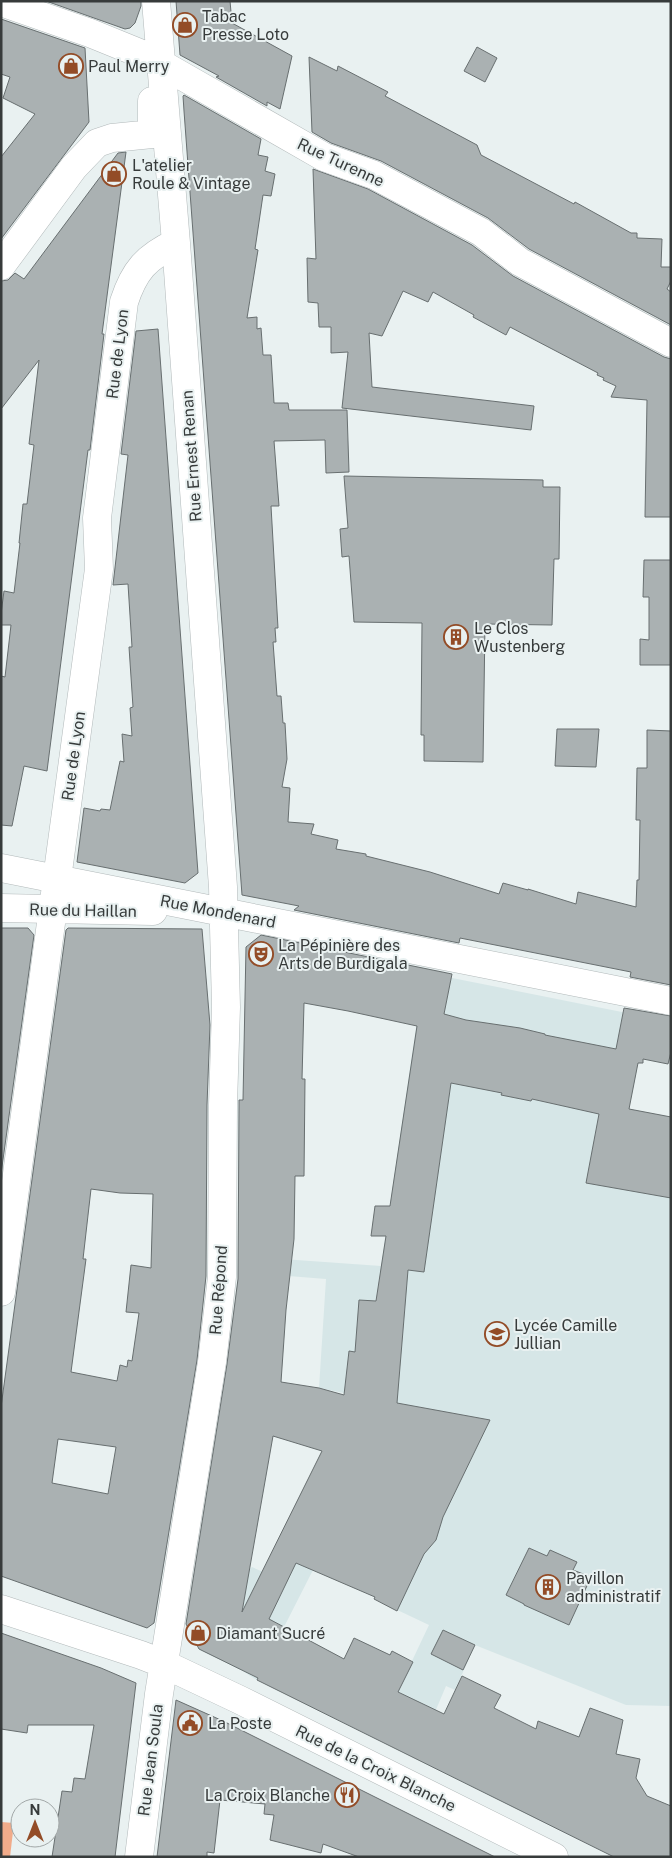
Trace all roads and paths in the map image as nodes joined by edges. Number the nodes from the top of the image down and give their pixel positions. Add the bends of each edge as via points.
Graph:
1 (156, 1) edge
2 (1, 2) edge
3 (155, 60) junction
4 (159, 133) junction
5 (176, 243) junction
6 (1, 266) edge
7 (671, 343) edge
8 (1, 868) edge
9 (57, 879) junction
10 (1, 908) edge
11 (52, 908) junction
12 (225, 912) junction
13 (671, 1000) edge
14 (1, 1292) edge
15 (1, 1609) edge
16 (164, 1664) junction
17 (138, 1857) edge
18 (554, 1857) edge

1 - 3 street
2 - 3 street, Rue Turenne
3 - 4 street, Rue Ernest Renan via 153,116
3 - 7 street, Rue Turenne via 324,157 374,175 481,232 520,262
4 - 5 street, Rue Ernest Renan
4 - 6 street via 112,138 97,143 74,167
5 - 9 street, Rue de Lyon via 159,251 140,268 129,285 124,302 97,518 99,569
5 - 12 street, Rue Ernest Renan
8 - 9 street, Rue Mondenard
9 - 11 street, Rue de Lyon
9 - 12 street, Rue Mondenard
10 - 11 street, Rue du Haillan
11 - 12 street, Rue du Haillan
11 - 14 street, Rue de Lyon
12 - 13 street, Rue Mondenard
12 - 16 street, Rue Répond via 222,1277 212,1362
15 - 16 street, Rue de la Croix Blanche
16 - 17 street, Rue Jean Soula
16 - 18 street, Rue de la Croix Blanche

